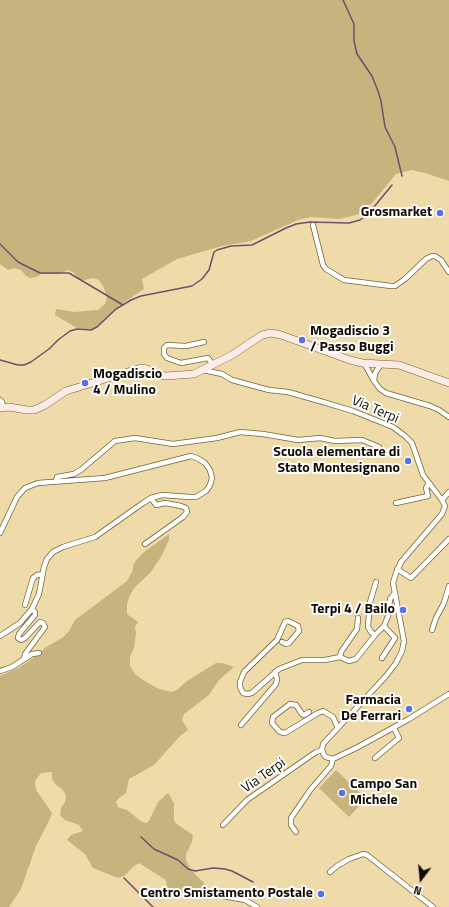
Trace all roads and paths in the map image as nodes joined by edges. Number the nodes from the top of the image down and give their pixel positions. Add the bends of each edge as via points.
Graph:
1 (313, 225) dead end
2 (449, 272) edge
3 (204, 342) dead end
4 (364, 363) junction
5 (381, 364) junction
6 (213, 365) junction
7 (203, 370) junction
8 (374, 381) junction
9 (449, 383) edge
10 (0, 400) edge
11 (2, 407) edge
12 (449, 417) edge
13 (379, 447) dead end
14 (56, 481) junction
15 (429, 483) junction
16 (449, 492) edge
17 (151, 498) junction
18 (442, 500) junction
19 (396, 503) dead end
20 (0, 533) edge
21 (449, 539) edge
22 (145, 544) dead end
23 (397, 570) junction
24 (43, 574) junction
25 (376, 582) dead end
26 (449, 586) edge
27 (395, 592) junction
28 (24, 605) dead end
29 (32, 609) junction
30 (358, 618) dead end
31 (384, 626) junction
32 (432, 630) dead end
33 (375, 635) junction
34 (0, 636) edge
35 (282, 642) dead end
36 (39, 653) dead end
37 (340, 657) junction
38 (382, 658) dead end
39 (24, 659) junction
40 (0, 671) edge
41 (275, 672) junction
42 (449, 694) edge
43 (309, 712) dead end
44 (241, 725) dead end
45 (338, 728) junction
46 (394, 728) junction
47 (322, 750) junction
48 (375, 758) dead end
49 (332, 759) junction
50 (223, 825) dead end
51 (296, 832) dead end
52 (330, 872) dead end
53 (223, 896) dead end
54 (256, 907) edge
55 (433, 907) edge

1 - 2 street via 323,265 344,280 393,286 432,256 441,260
3 - 6 street via 186,346 169,345 163,351 167,358 174,361 187,362 206,358
4 - 5 street
4 - 6 street via 271,333 262,335
4 - 8 street
5 - 8 street via 375,373
5 - 9 street via 400,365
6 - 7 street
7 - 11 street via 194,374 166,376 141,368 66,391 34,410
7 - 15 street, Via Terpi via 275,392 288,392 353,411 393,427 412,443 423,475
8 - 12 street via 386,393 430,406
10 - 11 street
13 - 14 street via 362,440 298,440 240,432 173,444 135,438 115,441 82,469 74,474 57,476
14 - 17 street via 105,478 191,456 206,463 210,470 212,478 206,491 196,497 168,495
14 - 20 street via 38,483 25,488 17,496
15 - 18 street, Via Terpi
15 - 19 street via 426,488 428,496
16 - 18 street
17 - 22 street via 155,504 181,506 186,508 187,512
17 - 24 street via 95,537 53,552
18 - 23 street, Via Terpi via 445,506 442,514
21 - 23 street via 411,578
23 - 27 street, Via Terpi via 393,583
24 - 28 street via 37,575 32,582
24 - 29 street
25 - 33 street via 370,602 368,627
26 - 32 street
27 - 31 street via 390,599
27 - 45 street, Via Terpi via 404,633 402,651 386,676
29 - 34 street via 20,623
29 - 39 street via 35,614 18,638 25,638 40,622 44,623 45,627
30 - 37 street via 357,629
31 - 33 street
31 - 38 street via 395,638
33 - 37 street via 356,659 349,661
35 - 41 street via 289,643 298,626 285,622 277,640 244,672 240,682 242,691 252,693
36 - 39 street
37 - 41 street via 302,660
39 - 40 street
41 - 44 street via 276,684
42 - 46 street
43 - 45 street via 304,715 296,705 290,704 273,717 272,723 280,732 286,733 324,711 333,717
45 - 47 street, Via Terpi via 323,744
46 - 48 street via 399,738
46 - 49 street
47 - 49 street via 326,757
47 - 50 street, Via Terpi via 246,800
49 - 51 street via 331,766 291,818 291,825
52 - 55 street via 349,859 363,854 368,855
53 - 54 street via 245,900

